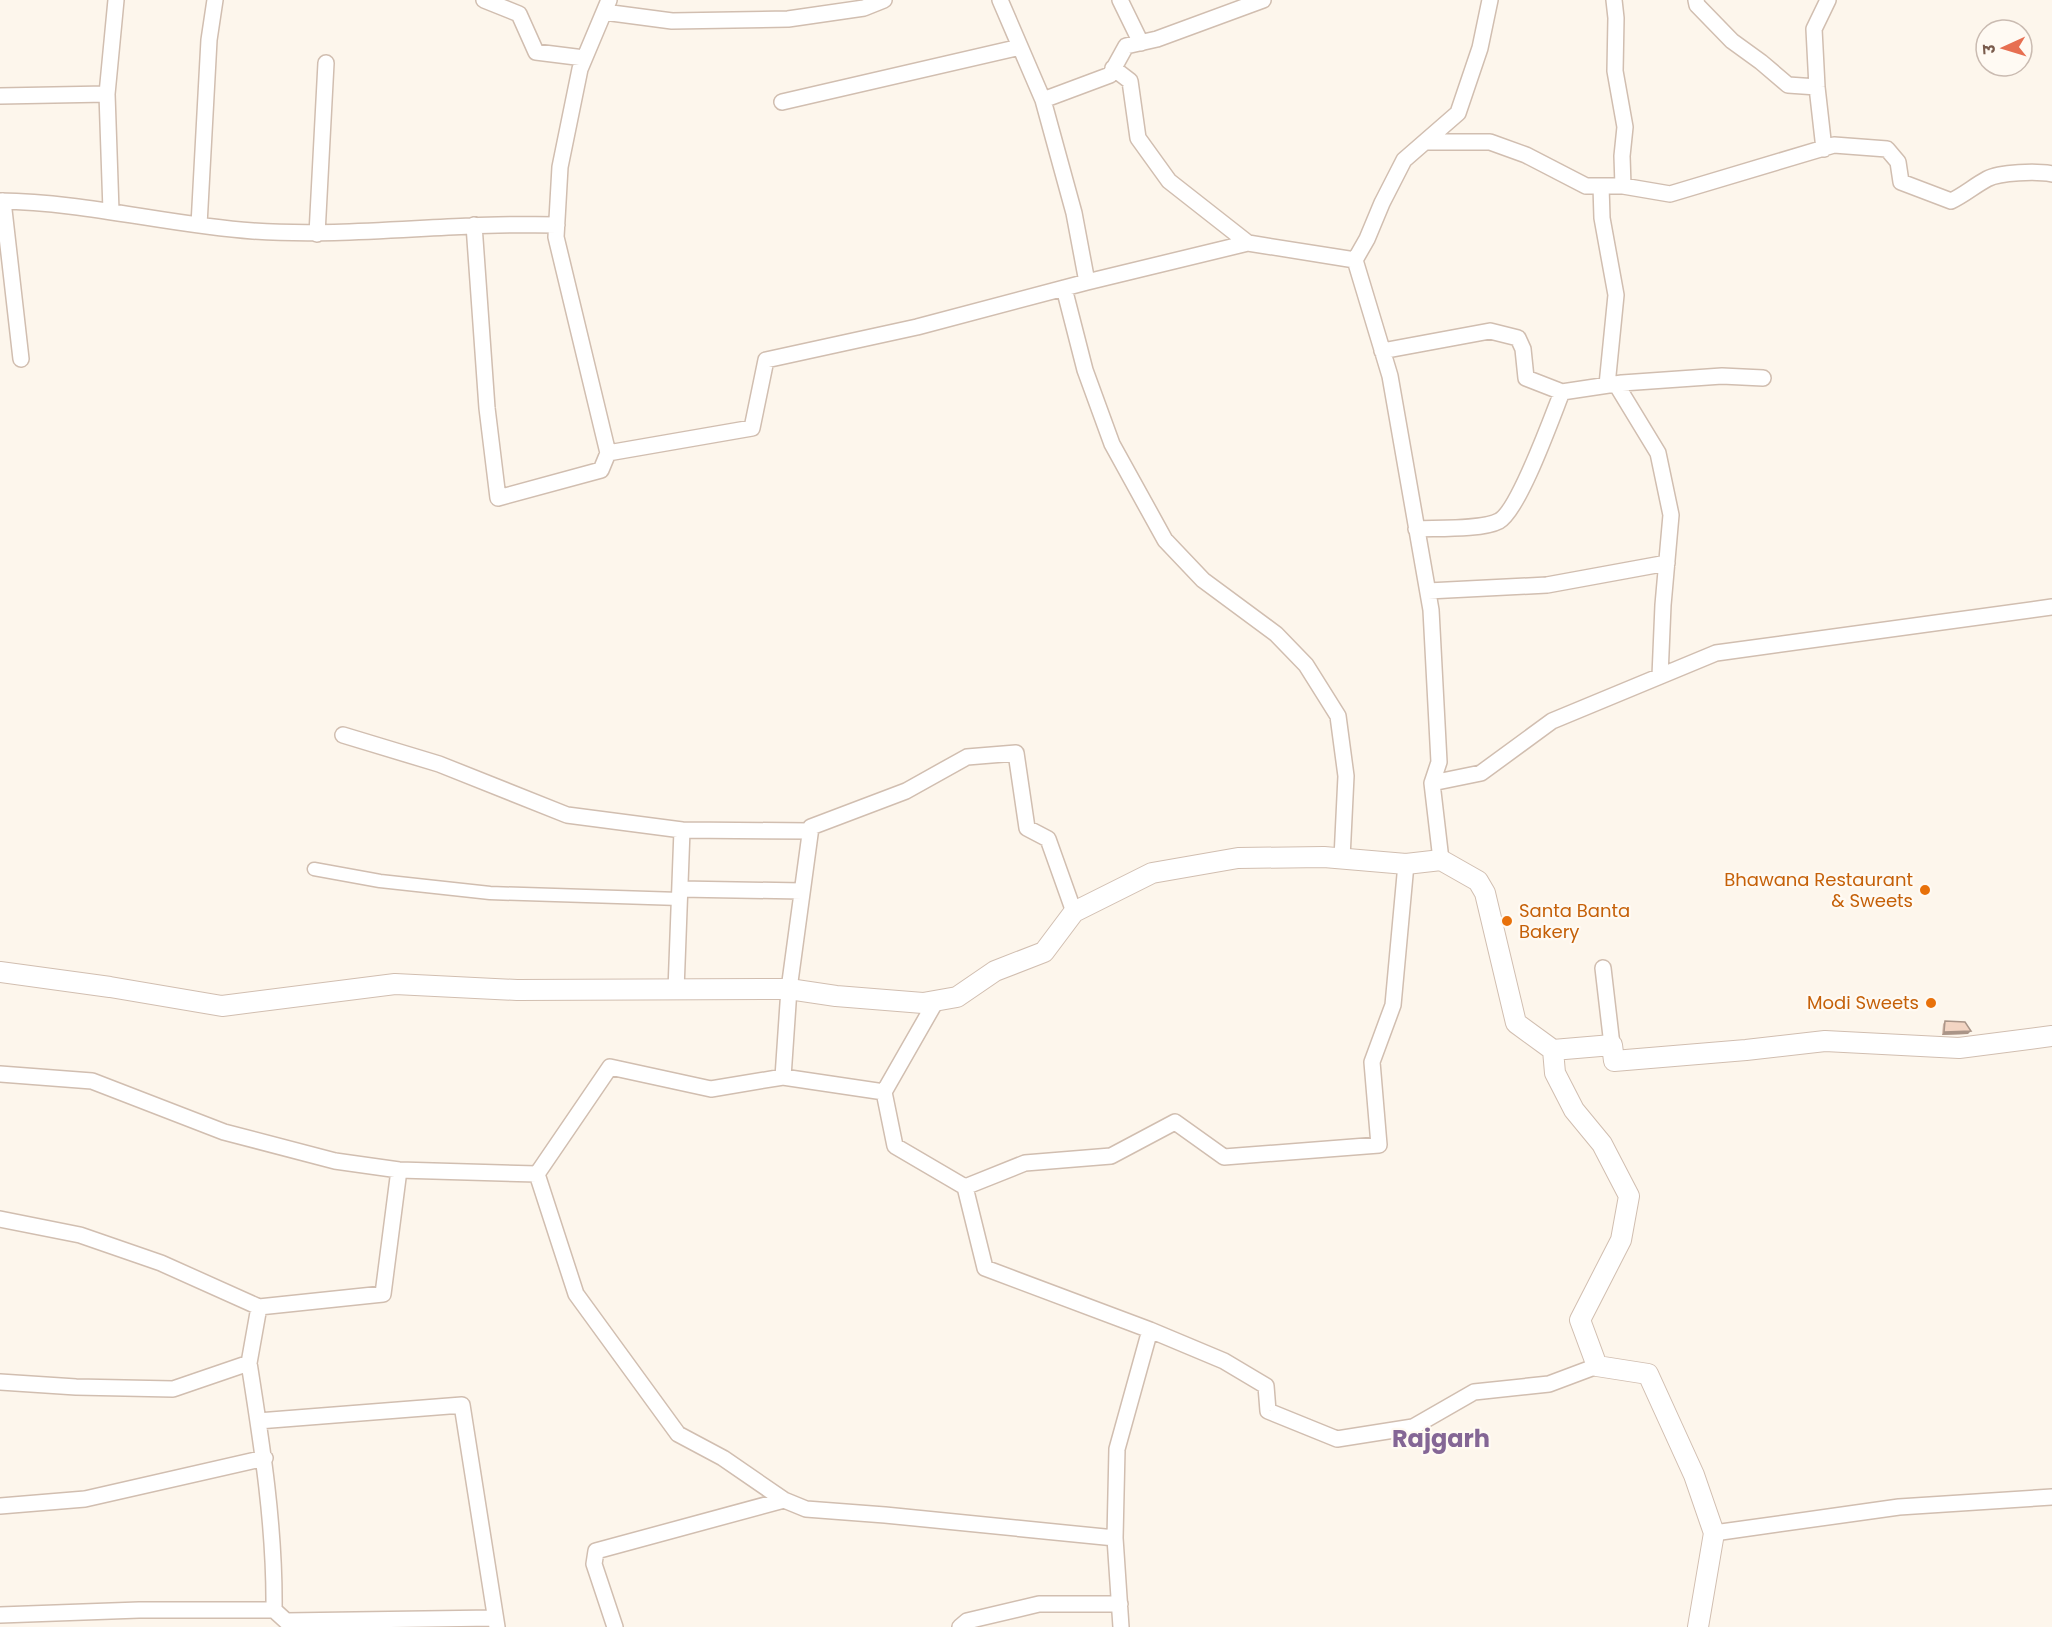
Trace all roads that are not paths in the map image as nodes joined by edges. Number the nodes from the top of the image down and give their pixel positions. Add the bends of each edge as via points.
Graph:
1 (116, 0) edge
2 (215, 0) edge
3 (484, 0) edge
4 (884, 0) edge
5 (999, 0) edge
6 (1120, 0) edge
7 (1263, 0) edge
8 (1490, 0) edge
9 (1614, 0) edge
10 (1696, 0) edge
11 (1828, 0) edge
12 (606, 6) edge
13 (1141, 43) junction
14 (1020, 47) junction
15 (584, 58) junction
16 (326, 63) dead end
17 (1113, 68) junction
18 (1817, 87) junction
19 (107, 94) junction
20 (0, 96) edge
21 (1043, 100) junction
22 (782, 102) dead end
23 (1425, 142) junction
24 (1824, 148) junction
25 (2052, 174) edge
26 (1601, 186) junction
27 (1623, 186) junction
28 (2, 201) edge
29 (111, 211) junction
30 (199, 225) junction
31 (474, 225) junction
32 (557, 225) junction
33 (317, 234) junction
34 (1248, 243) junction
35 (1354, 260) junction
36 (1087, 282) junction
37 (1064, 288) junction
38 (16, 316) junction
39 (0, 317) edge
40 (1382, 351) junction
41 (21, 359) dead end
42 (1763, 378) dead end
43 (1611, 385) junction
44 (1562, 392) junction
45 (608, 453) junction
46 (1416, 529) junction
47 (1667, 563) junction
48 (1428, 591) junction
49 (2052, 607) edge
50 (1660, 676) junction
51 (343, 735) dead end
52 (1432, 783) junction
53 (682, 830) junction
54 (810, 831) junction
55 (1342, 858) junction
56 (1441, 860) junction
57 (1406, 864) junction
58 (314, 869) dead end
59 (802, 891) junction
60 (680, 894) junction
61 (1074, 912) junction
62 (1603, 968) dead end
63 (0, 972) edge
64 (789, 989) junction
65 (676, 990) junction
66 (936, 1001) junction
67 (2052, 1036) edge
68 (1612, 1046) junction
69 (1553, 1050) junction
70 (0, 1074) edge
71 (783, 1077) junction
72 (884, 1092) junction
73 (399, 1170) junction
74 (537, 1174) junction
75 (965, 1187) junction
76 (0, 1220) edge
77 (259, 1307) junction
78 (1150, 1330) junction
79 (249, 1363) junction
80 (1597, 1366) junction
81 (0, 1382) edge
82 (258, 1421) junction
83 (265, 1458) junction
84 (2052, 1497) edge
85 (784, 1500) junction
86 (0, 1506) edge
87 (1714, 1533) junction
88 (1115, 1538) junction
89 (1120, 1604) junction
90 (274, 1610) junction
91 (0, 1615) edge
92 (496, 1622) edge
93 (615, 1627) edge
94 (960, 1627) edge
95 (1121, 1627) edge
96 (1698, 1627) edge

1 - 19 street
2 - 30 street via 209,40
3 - 15 street via 519,14 536,52
4 - 12 street via 864,8 788,19 672,21
5 - 14 street
6 - 13 street
7 - 13 street
8 - 23 street via 1480,48 1458,113
9 - 27 street via 1615,70 1625,127
10 - 18 street via 1732,41 1788,85
11 - 18 street via 1814,29
12 - 15 street
13 - 17 street via 1126,45
14 - 21 street
14 - 22 street
15 - 32 street via 560,167
16 - 33 street
17 - 21 street via 1110,75
17 - 34 street via 1130,81 1138,138 1168,182
18 - 24 street
19 - 20 street
19 - 29 street
21 - 36 street via 1074,213
23 - 26 street via 1490,142 1526,155 1586,186
23 - 35 street via 1404,160
24 - 25 street via 1834,145 1887,149 1898,162 1901,182 1951,201 1989,178 2035,171
24 - 27 street via 1670,194
26 - 27 street
26 - 43 street via 1602,218 1616,295
28 - 29 street
28 - 38 street
29 - 30 street
30 - 33 street
31 - 32 street
31 - 33 street
31 - 45 street via 487,408 498,498 601,470
32 - 45 street via 556,237
34 - 35 street
34 - 36 street
35 - 40 street
36 - 37 street
37 - 45 street via 916,327 766,360 752,428
37 - 55 street via 1085,370 1112,444 1165,540 1203,580 1276,634 1306,665 1338,716 1346,776
38 - 39 street
38 - 41 street
40 - 44 street via 1490,331 1518,338 1526,378
40 - 46 street via 1390,376
42 - 43 street via 1722,376
43 - 44 street
43 - 47 street via 1658,453 1671,515
44 - 46 street via 1516,501 1500,520
46 - 48 street
47 - 48 street via 1548,585
47 - 50 street
48 - 52 street via 1439,762
49 - 50 street via 1716,653
50 - 52 street via 1552,721 1481,773
51 - 53 street via 438,764 567,815
52 - 56 street
53 - 54 street
53 - 60 street
54 - 59 street
54 - 61 street via 810,827 906,791 967,757 1016,753 1027,828 1048,839
55 - 57 street
55 - 61 street via 1238,858 1152,873
56 - 57 street
56 - 69 street via 1478,881 1485,894 1516,1023
57 - 75 street via 1393,1005 1372,1062 1379,1145 1224,1157 1175,1122 1111,1156 1025,1163
58 - 60 street via 490,893
59 - 60 street
59 - 64 street
60 - 65 street
61 - 66 street via 1044,952 995,971 957,997
62 - 68 street
63 - 65 street via 222,1006 395,984 517,990
64 - 65 street
64 - 66 street via 836,996
64 - 71 street
66 - 72 street
67 - 68 street via 1959,1048 1825,1041 1614,1061
68 - 69 street
69 - 80 street via 1554,1073 1574,1110 1602,1143 1629,1196 1621,1240 1581,1320
70 - 73 street via 92,1081 224,1132 335,1161
71 - 72 street
71 - 74 street via 711,1089 610,1067
72 - 75 street via 895,1146
73 - 74 street
73 - 77 street via 383,1294
74 - 85 street via 576,1294 678,1434 723,1458
75 - 78 street via 985,1268
76 - 77 street via 80,1235 151,1259
77 - 79 street
78 - 80 street via 1224,1361 1266,1386 1268,1412 1336,1438 1413,1427 1474,1392 1549,1384
78 - 88 street via 1117,1449
79 - 81 street via 173,1389
79 - 82 street
80 - 87 street via 1648,1374 1694,1475
82 - 83 street
82 - 92 street via 462,1404
83 - 86 street via 85,1499
83 - 90 street
84 - 87 street via 1899,1507
85 - 88 street via 806,1509
85 - 93 street via 596,1551 594,1564
87 - 96 street
88 - 89 street
89 - 94 street via 1040,1604 967,1621
89 - 95 street
90 - 91 street
90 - 92 street via 286,1621

